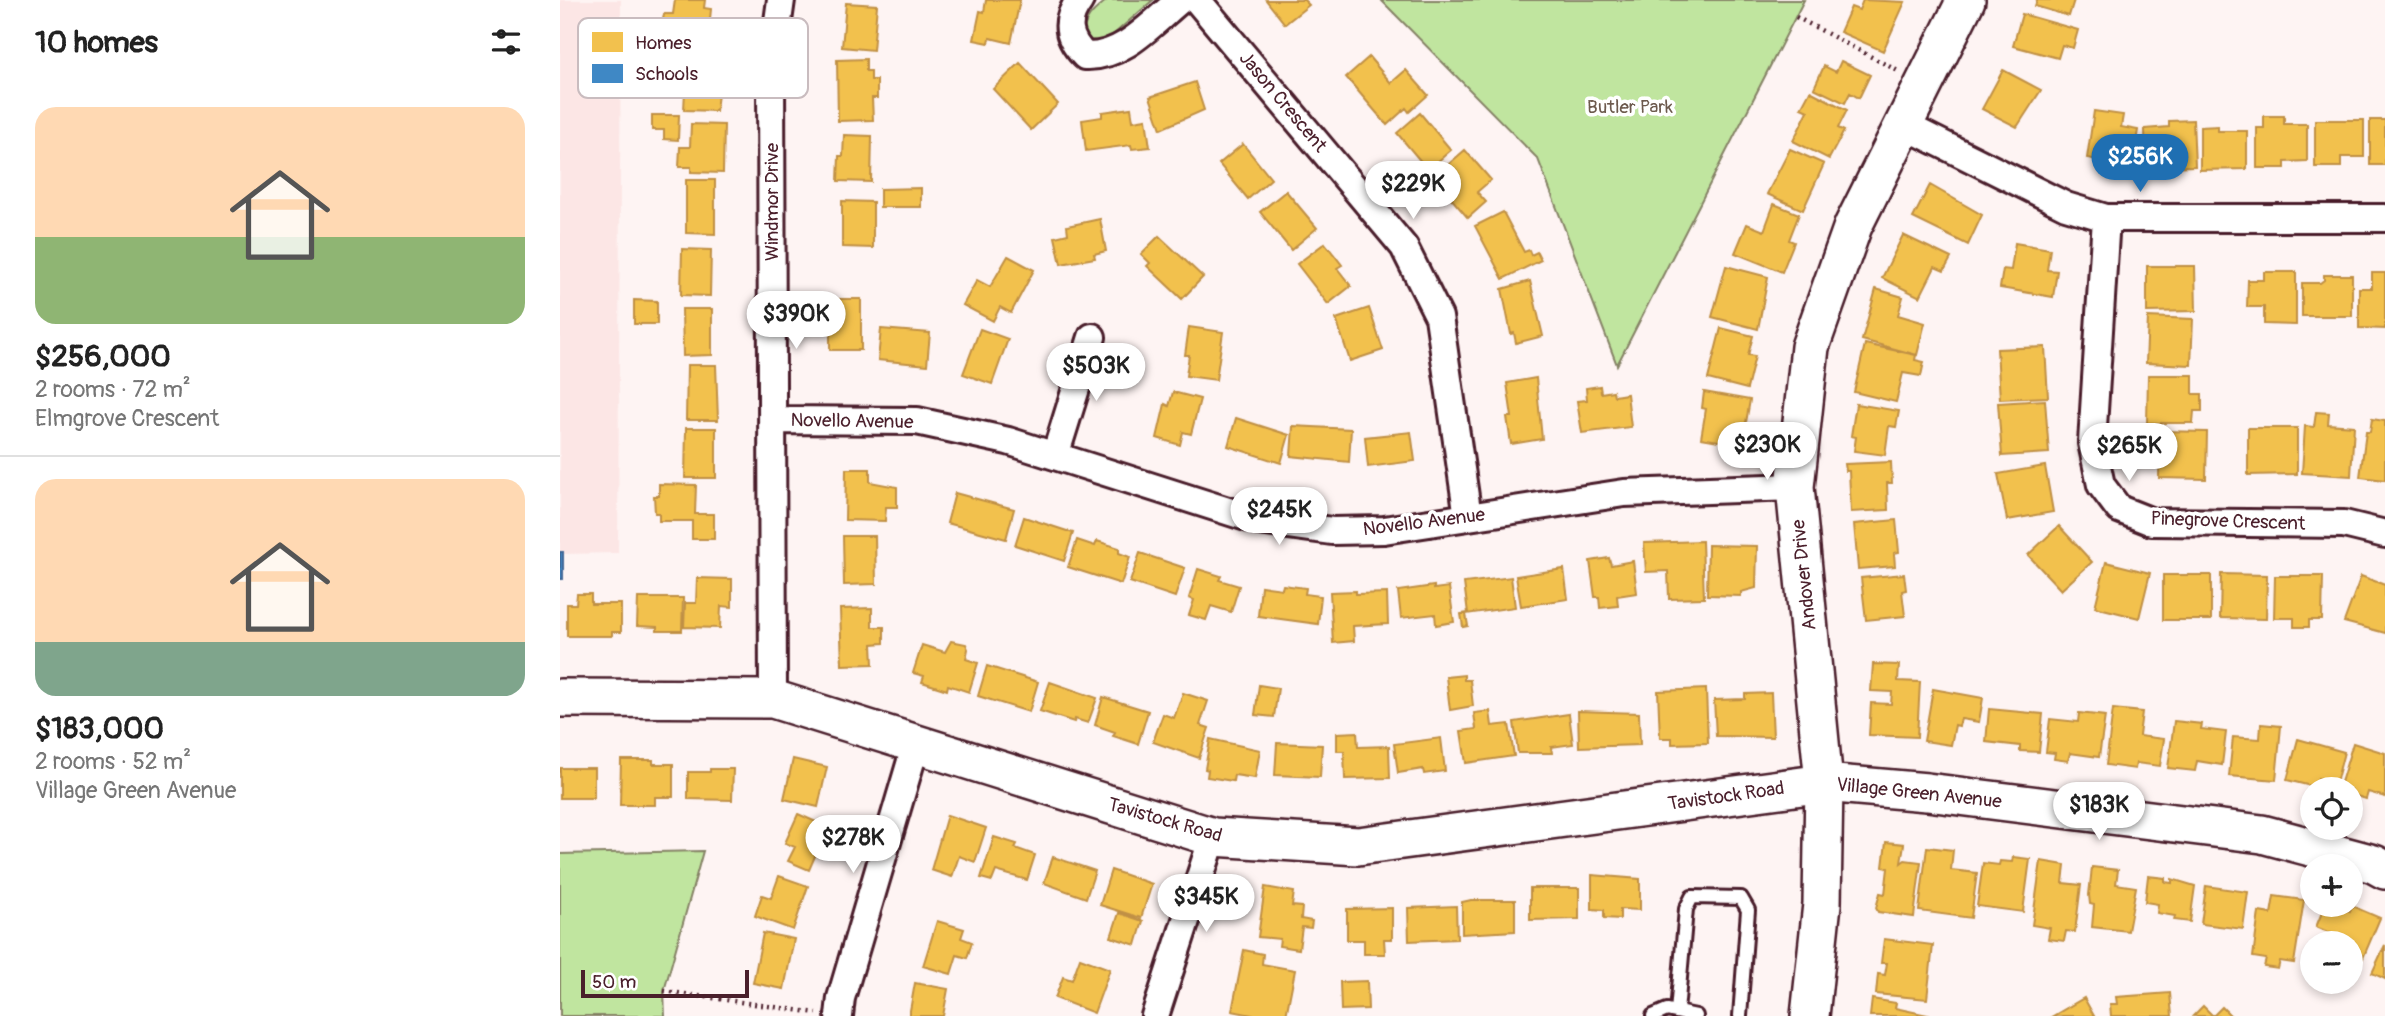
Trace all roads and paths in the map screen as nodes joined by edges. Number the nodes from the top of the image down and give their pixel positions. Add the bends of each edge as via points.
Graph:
1 (781, 0) edge
2 (1080, 0) edge
3 (1180, 0) edge
4 (1197, 0) edge
5 (1966, 0) edge
6 (1796, 17) dead end
7 (778, 18) edge
8 (1898, 71) dead end
9 (771, 98) edge
10 (1904, 125) junction
11 (2106, 218) junction
12 (2385, 218) edge
13 (1092, 337) dead end
14 (773, 420) junction
15 (1055, 456) junction
16 (1795, 487) junction
17 (1468, 517) junction
18 (2385, 534) edge
19 (560, 698) edge
20 (774, 699) junction
21 (916, 744) junction
22 (1824, 783) junction
23 (1213, 837) junction
24 (2385, 870) edge
25 (664, 991) dead end
26 (1677, 1012) junction
27 (839, 1016) edge
28 (1155, 1016) edge
29 (1653, 1016) edge
30 (1696, 1016) edge
31 (1740, 1016) edge
32 (1810, 1016) edge

1 - 7 street, Windmor Drive
2 - 3 street via 1068,21 1072,43 1085,56 1100,57 1120,48
4 - 17 street, Jason Crescent via 1404,247 1439,317
5 - 10 street, Andover Drive
6 - 8 path
9 - 14 street, Windmor Drive
10 - 11 street via 2066,206
10 - 16 street, Andover Drive via 1853,226 1810,347
11 - 12 street
11 - 18 street, Pinegrove Crescent via 2092,443 2101,485 2119,509 2152,522 2344,524
13 - 15 street
14 - 15 street, Novello Avenue via 917,421
14 - 20 street, Windmor Drive
15 - 17 street, Novello Avenue via 1259,521 1332,531 1384,530
16 - 17 street, Novello Avenue via 1625,493
16 - 22 street, Andover Drive
19 - 20 street, Tavistock Road
20 - 21 street, Tavistock Road
21 - 23 street, Tavistock Road
21 - 27 street
22 - 23 street, Tavistock Road via 1359,846
22 - 24 street, Village Green Avenue via 2262,834
22 - 32 street, Andover Drive via 1822,904
23 - 28 street
25 - 27 path
26 - 29 lane via 1667,1010
26 - 30 lane
26 - 31 lane via 1686,909 1692,897 1741,898 1748,911

